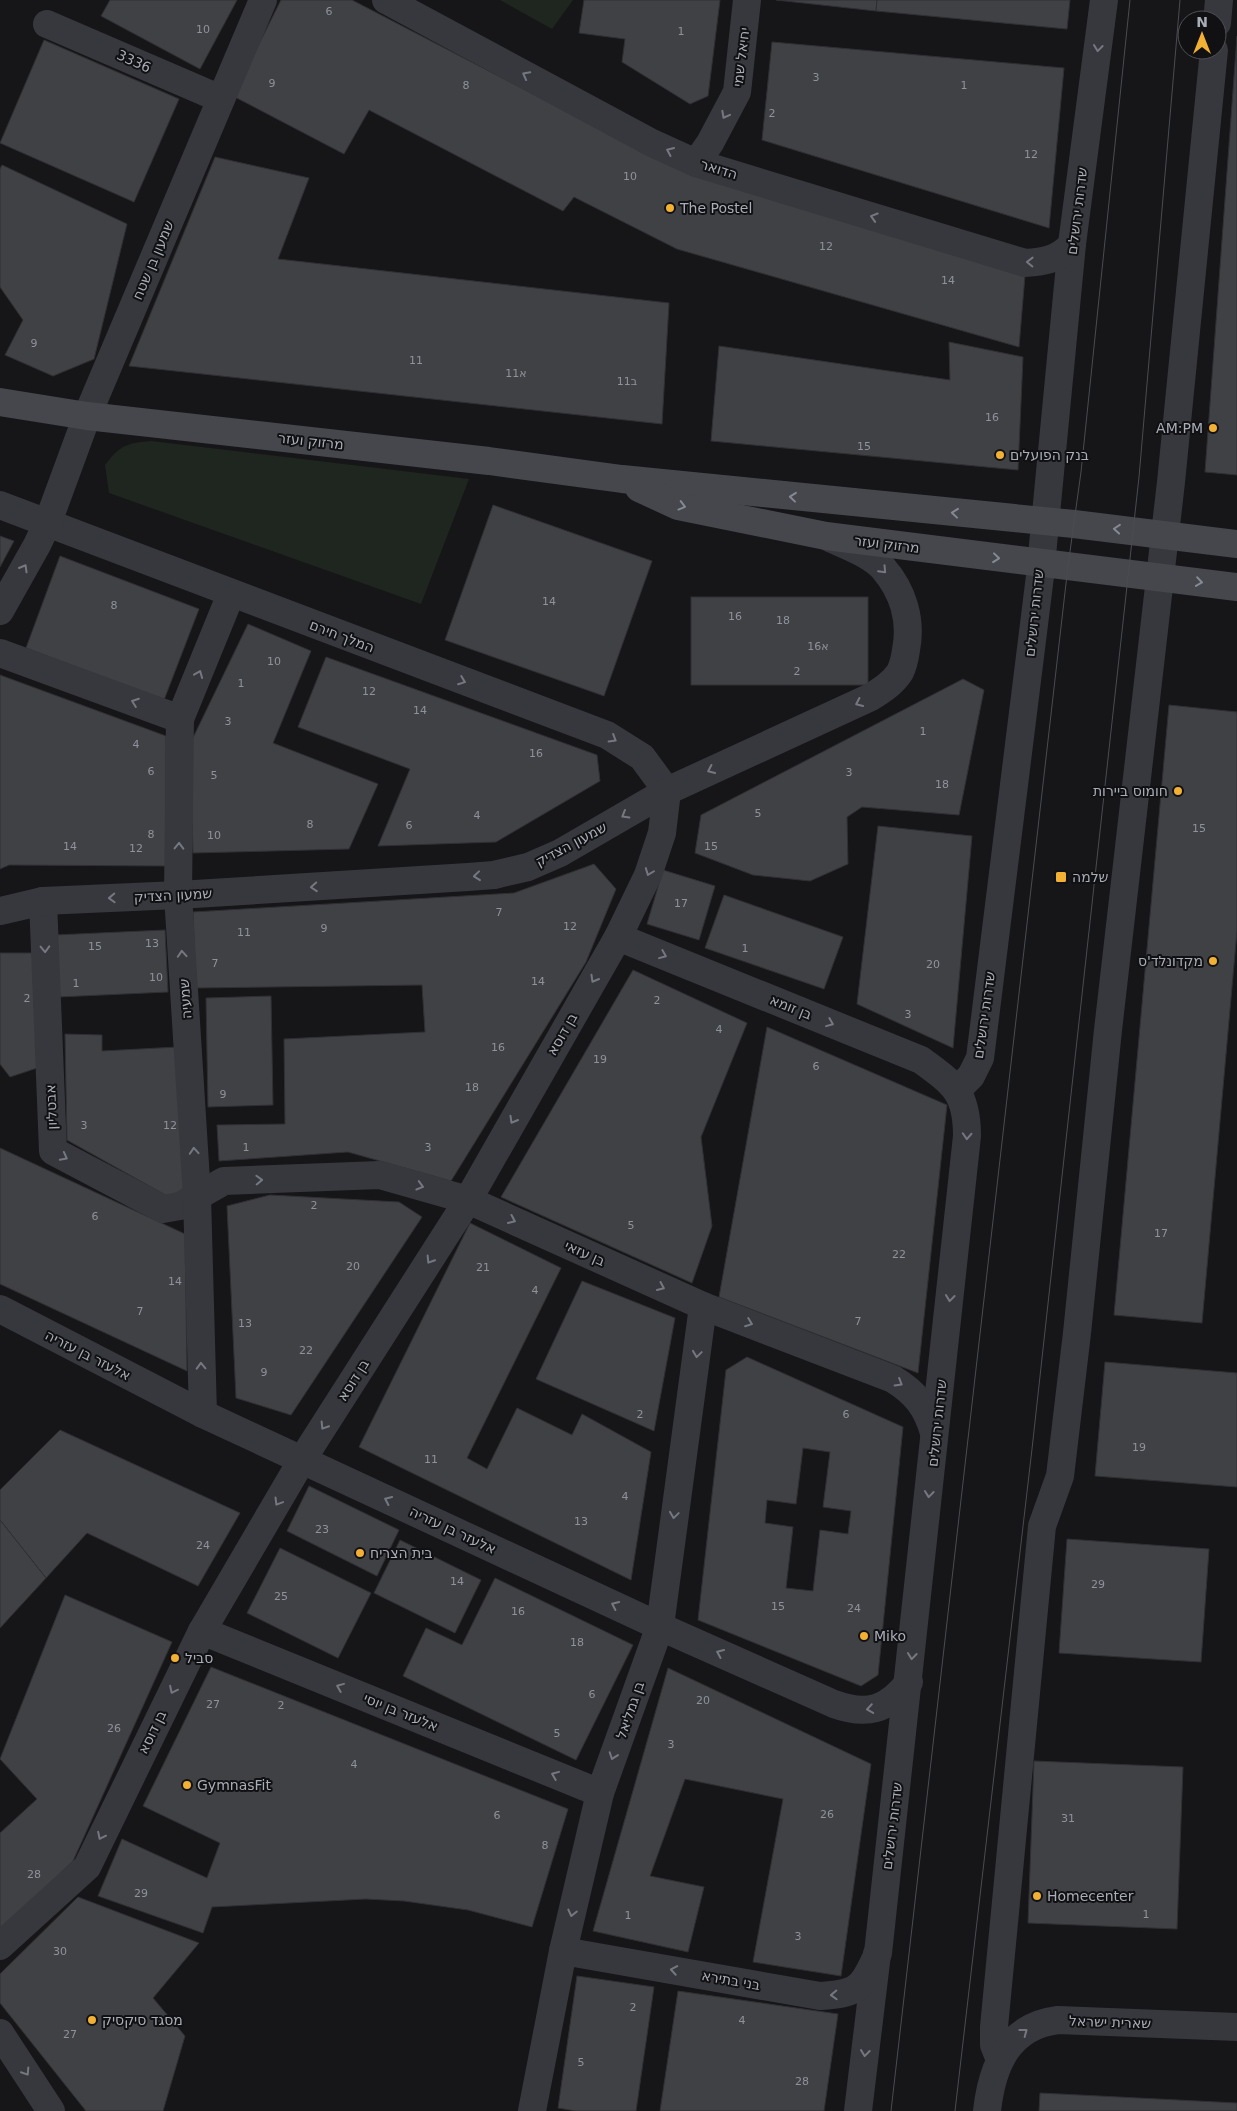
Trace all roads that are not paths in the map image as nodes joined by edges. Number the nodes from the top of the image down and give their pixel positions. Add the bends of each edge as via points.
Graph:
1 (263, 0) edge
2 (386, 0) edge
3 (747, 0) edge
4 (1104, 0) edge
5 (47, 24) dead end
6 (1213, 60) edge
7 (221, 99) junction
8 (696, 163) junction
9 (1072, 244) junction
10 (0, 402) edge
11 (87, 416) junction
12 (622, 479) junction
13 (0, 505) edge
14 (48, 522) junction
15 (1044, 522) junction
16 (826, 536) junction
17 (1165, 536) junction
18 (1237, 544) edge
19 (1040, 563) junction
20 (1160, 576) junction
21 (1237, 587) edge
22 (232, 594) junction
23 (0, 611) edge
24 (0, 653) edge
25 (180, 719) junction
26 (667, 790) junction
27 (178, 895) junction
28 (43, 901) junction
29 (0, 911) edge
30 (618, 936) junction
31 (957, 1090) junction
32 (197, 1196) junction
33 (468, 1200) junction
34 (703, 1306) junction
35 (0, 1309) edge
36 (203, 1414) junction
37 (935, 1436) junction
38 (302, 1460) junction
39 (660, 1626) junction
40 (202, 1631) junction
41 (909, 1682) junction
42 (600, 1793) junction
43 (0, 1946) edge
44 (563, 1952) junction
45 (878, 1953) junction
46 (1237, 2027) edge
47 (0, 2033) edge
48 (1000, 2060) junction
49 (51, 2111) edge
50 (532, 2111) edge
51 (858, 2111) edge
52 (987, 2111) edge

1 - 7 street, שמעון בן שטח
8 -> 2 street, הדואר via 652,143
3 -> 8 street, יחיאל שמי via 737,92
4 -> 9 street, שדרות ירושלים
5 - 7 street, 3336
6 - 17 street
7 - 11 street, שמעון בן שטח
9 -> 8 street, הדואר via 1045,262 1026,263
9 - 15 street, שדרות ירושלים
10 - 11 main road, מרזוק ועזר
11 - 12 main road, מרזוק ועזר
11 - 14 street, שמעון בן שטח
15 -> 12 main road, מרזוק ועזר
12 -> 16 main road, מרזוק ועזר via 678,506
13 - 14 street, המלך חירם
14 - 22 street, המלך חירם
23 -> 14 street, שמעון בן שטח
17 -> 15 main road, מרזוק ועזר
15 - 19 street, שדרות ירושלים
16 -> 19 main road, מרזוק ועזר
16 -> 26 street, שמעון הצדיק via 882,567 895,585 909,621 909,636 900,671 888,686 871,697
17 - 18 main road, מרזוק ועזר
17 - 20 street
19 - 20 main road, מרזוק ועזר
19 - 31 street, שדרות ירושלים via 980,1058 972,1076
20 -> 21 main road, מרזוק ועזר
20 - 48 street via 1060,1476 1042,1526 994,2027 994,2045
25 -> 22 street, שמעיה
22 -> 26 street, המלך חירם via 607,736 642,757
25 -> 24 street
27 -> 25 street, שמעיה
26 -> 27 street, שמעון הצדיק via 528,867 494,874
26 -> 30 street, בן דוסא via 662,833 648,874
27 -> 28 street, שמעון הצדיק
32 -> 27 street, שמעיה
28 - 29 street, שמעון הצדיק
28 -> 32 street, אבטליון via 53,1151 163,1209 180,1206
30 -> 31 street, בן זומא via 921,1060
30 -> 33 street, בן דוסא
31 -> 37 street, שדרות ירושלים via 964,1102 967,1136
32 -> 33 street, בן עזאי via 224,1181 380,1175
36 -> 32 street, שמעיה
33 -> 34 street, בן עזאי
33 -> 38 street, בן דוסא
34 -> 37 street, בן עזאי via 894,1379 921,1401
34 -> 39 street, בן גמליאל
35 - 36 street, אלעזר בן עזריה
36 - 38 street, אלעזר בן עזריה
37 -> 41 street, שדרות ירושלים
39 -> 38 street, אלעזר בן עזריה
38 -> 40 street, בן דוסא
41 -> 39 street, אלעזר בן עזריה via 894,1700 882,1707 850,1710
39 -> 42 street, בן גמליאל
42 -> 40 street, אלעזר בן יוסי
40 -> 43 street, בן דוסא via 87,1867
41 - 45 street, שדרות ירושלים
42 -> 44 street, בן גמליאל
45 -> 44 street, בני בתירא via 860,1987 842,1995 820,1996
44 - 50 street, בן גמליאל
45 -> 51 street, שדרות ירושלים
48 -> 46 street, שארית ישראל via 1018,2036 1041,2022
47 -> 49 street
48 - 52 street via 994,2072

